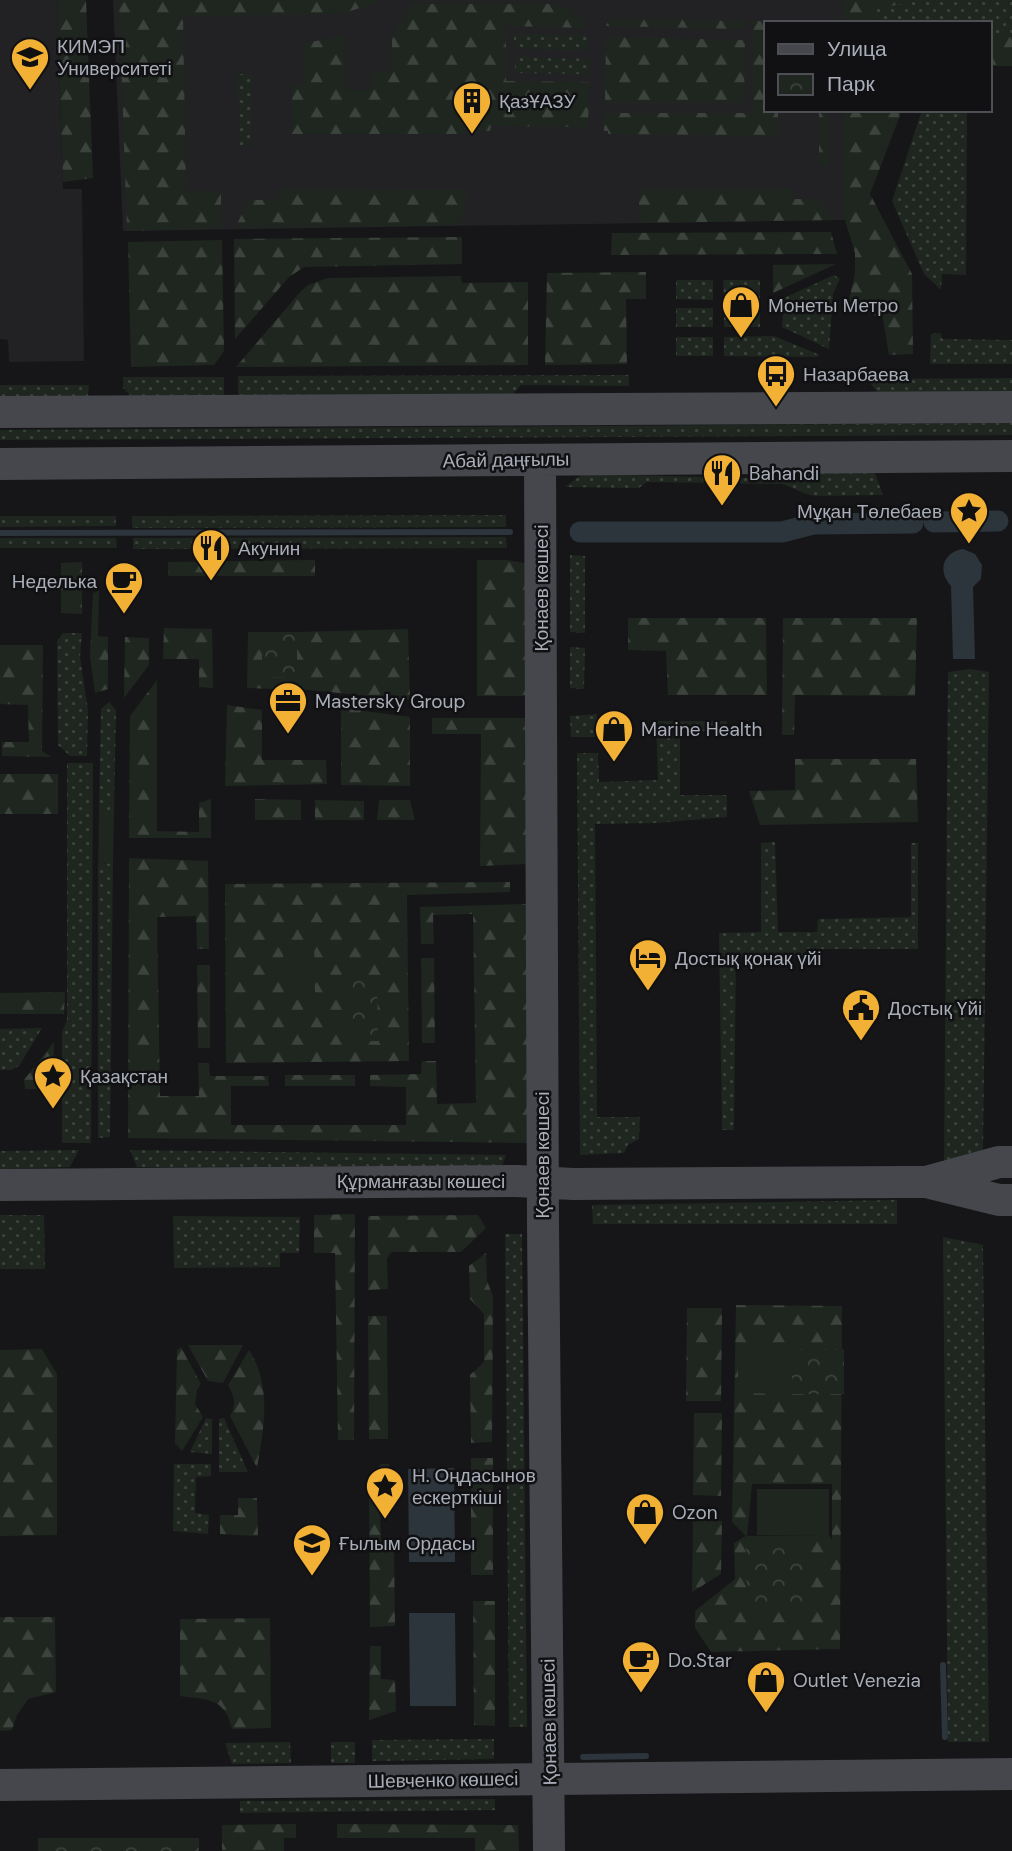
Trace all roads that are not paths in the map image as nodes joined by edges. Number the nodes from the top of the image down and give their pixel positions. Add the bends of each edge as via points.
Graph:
1 (1012, 407) edge
2 (0, 411) edge
3 (1012, 456) edge
4 (540, 460) junction
5 (0, 464) edge
6 (1012, 1162) edge
7 (543, 1182) junction
8 (926, 1182) junction
9 (0, 1185) edge
10 (1012, 1200) edge
11 (1012, 1774) edge
12 (550, 1779) junction
13 (0, 1785) edge
14 (550, 1851) edge

1 - 2 street
3 - 4 street, Абай даңғылы
4 - 5 street, Абай даңғылы
4 - 7 street, Қонаев көшесі
6 - 8 street, Құрманғазы көшесі
7 - 8 street, Құрманғазы көшесі
7 - 9 street, Құрманғазы көшесі
7 - 12 street, Қонаев көшесі
8 - 10 street, Құрманғазы көшесі
11 - 12 street, Шевченко көшесі
12 - 13 street, Шевченко көшесі
12 - 14 street, Қонаев көшесі

